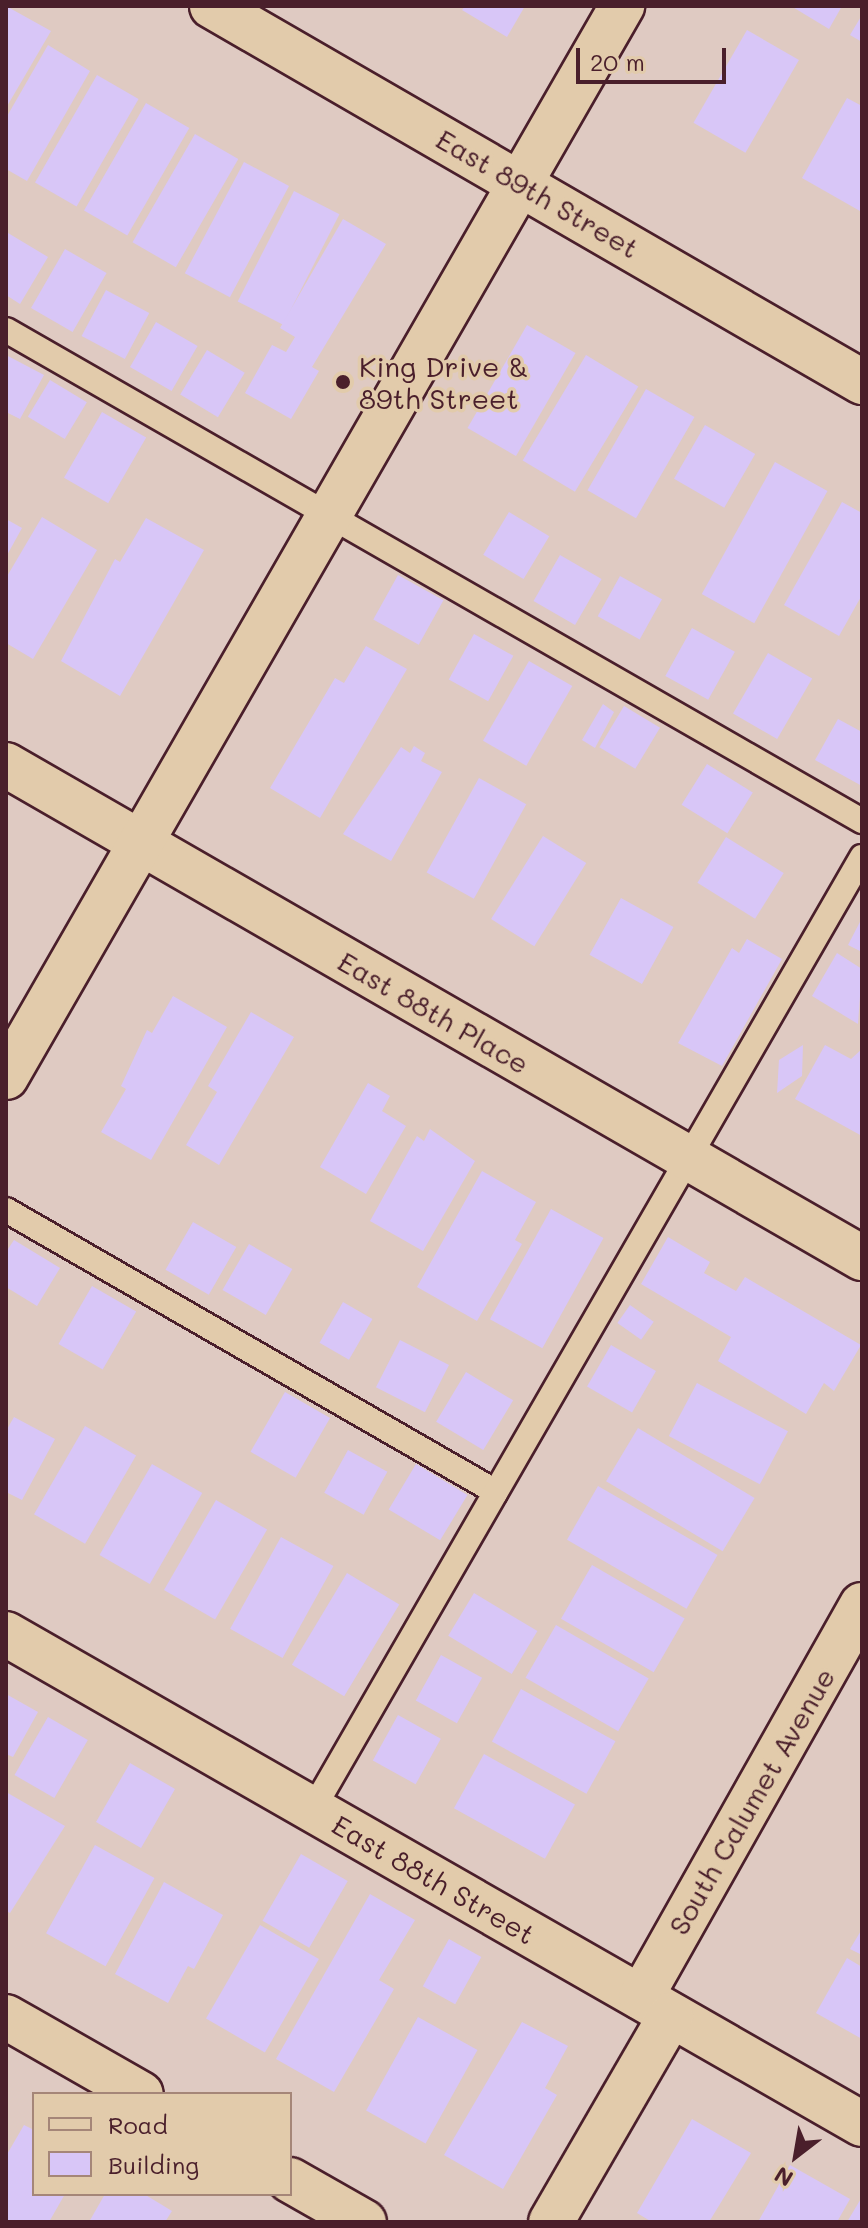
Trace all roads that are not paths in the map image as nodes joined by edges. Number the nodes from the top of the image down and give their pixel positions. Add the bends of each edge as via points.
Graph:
1 (212, 6) edge
2 (622, 6) edge
3 (520, 183) junction
4 (6, 330) edge
5 (862, 382) edge
6 (330, 515) junction
7 (6, 765) edge
8 (862, 821) edge
9 (139, 842) junction
10 (862, 857) edge
11 (6, 1077) edge
12 (689, 1159) junction
13 (6, 1210) edge
14 (862, 1258) edge
15 (496, 1492) junction
16 (862, 1605) edge
17 (6, 1634) edge
18 (313, 1809) junction
19 (656, 2006) junction
20 (6, 2017) edge
21 (137, 2092) edge
22 (862, 2124) edge
23 (292, 2181) edge
24 (364, 2222) edge
25 (551, 2222) edge

1 - 3 street, East 89th Street
2 - 3 street
3 - 5 street, East 89th Street
3 - 6 street
4 - 6 lane
6 - 8 lane
6 - 9 street
7 - 9 street, East 88th Place
9 - 11 street
9 - 12 street, East 88th Place
10 - 12 lane
12 - 14 street, East 88th Place
12 - 15 lane
13 - 15 lane
15 - 18 lane
16 - 19 street, South Calumet Avenue
17 - 18 street, East 88th Street
18 - 19 street, East 88th Street
19 - 22 street, East 88th Street
19 - 25 street, South Calumet Avenue
20 - 21 street
23 - 24 street

